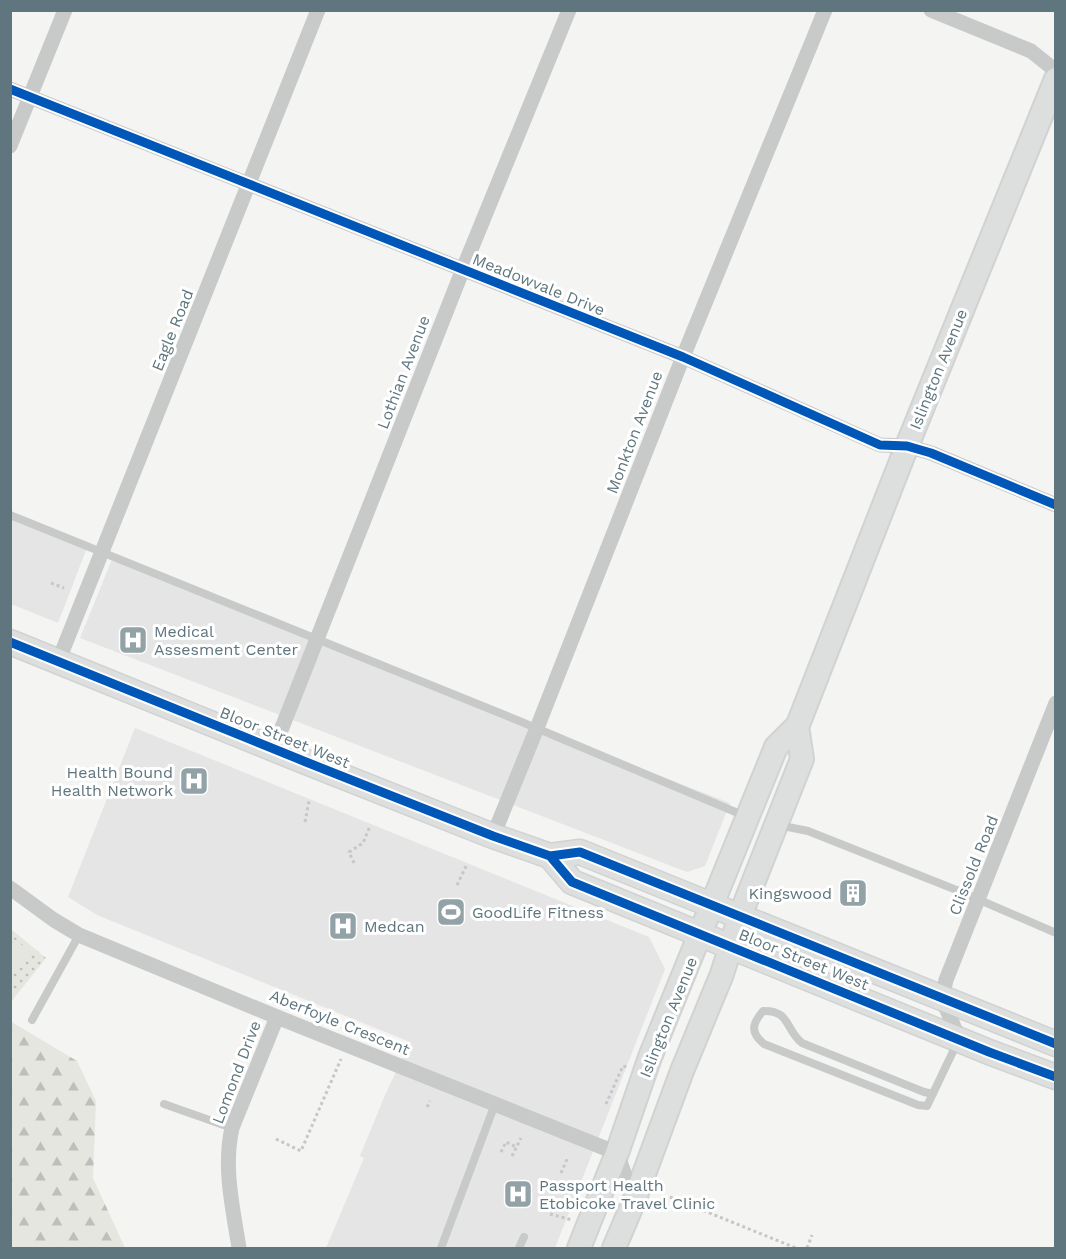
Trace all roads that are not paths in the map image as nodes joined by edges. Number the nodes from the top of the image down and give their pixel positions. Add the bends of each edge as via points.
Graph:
1 (65, 10) edge
2 (318, 10) edge
3 (569, 10) edge
4 (825, 10) edge
5 (931, 10) edge
6 (953, 15) edge
7 (1056, 71) edge
8 (1056, 79) edge
9 (10, 89) edge
10 (30, 97) junction
11 (10, 146) edge
12 (249, 184) junction
13 (462, 269) junction
14 (683, 357) junction
15 (907, 446) junction
16 (1056, 505) edge
17 (10, 515) edge
18 (101, 553) junction
19 (317, 640) junction
20 (10, 642) edge
21 (58, 662) junction
22 (1056, 704) edge
23 (796, 726) junction
24 (537, 729) junction
25 (274, 748) junction
26 (747, 817) junction
27 (777, 825) junction
28 (494, 836) junction
29 (550, 856) junction
30 (10, 888) edge
31 (979, 900) junction
32 (712, 906) junction
33 (740, 916) junction
34 (1056, 933) edge
35 (701, 934) junction
36 (79, 935) junction
37 (731, 946) junction
38 (942, 998) junction
39 (276, 1017) junction
40 (32, 1020) dead end
41 (958, 1039) junction
42 (1056, 1044) edge
43 (650, 1057) junction
44 (682, 1071) junction
45 (1056, 1077) edge
46 (933, 1094) junction
47 (165, 1104) dead end
48 (495, 1104) junction
49 (232, 1128) junction
50 (617, 1153) junction
51 (634, 1201) junction
52 (524, 1237) dead end
53 (239, 1248) edge
54 (441, 1248) edge
55 (519, 1248) edge
56 (579, 1248) edge
57 (614, 1248) edge

1 - 10 street
2 - 12 street, Eagle Road
3 - 13 street, Lothian Avenue
4 - 14 street, Monkton Avenue
5 - 6 street
6 - 7 street via 1031,51
8 - 15 main road, Islington Avenue
9 - 10 street, Meadowvale Drive
10 - 11 street
10 - 12 street, Meadowvale Drive
12 - 13 street, Meadowvale Drive
12 - 18 street, Eagle Road
13 - 14 street, Meadowvale Drive
13 - 19 street, Lothian Avenue
14 - 15 street, Meadowvale Drive via 880,445
14 - 24 street, Monkton Avenue
15 - 16 street, Meadowvale Drive
15 - 23 main road, Islington Avenue
17 - 18 lane
18 - 19 lane
18 - 21 street, Eagle Road
19 - 24 lane
19 - 25 street, Lothian Avenue
20 - 21 main road, Bloor Street West
21 - 25 main road, Bloor Street West
22 - 31 street, Clissold Road
23 - 26 main road, Islington Avenue via 776,747
23 - 27 main road, Islington Avenue via 802,759
24 - 26 lane
24 - 28 street, Monkton Avenue
25 - 28 main road, Bloor Street West
26 - 32 main road, Islington Avenue
27 - 31 lane via 807,831
27 - 33 main road, Islington Avenue
28 - 29 main road, Bloor Street West
29 - 32 main road, Bloor Street West via 580,852
29 - 35 main road, Bloor Street West via 572,882
30 - 36 street, Aberfoyle Crescent
31 - 34 lane
31 - 38 street, Clissold Road
32 - 33 main road, Bloor Street West
32 - 35 main road, Islington Avenue
33 - 37 main road, Islington Avenue
33 - 38 main road, Bloor Street West
35 - 37 main road, Bloor Street West
35 - 43 main road, Islington Avenue
36 - 39 street, Aberfoyle Crescent
36 - 40 lane
37 - 41 main road, Bloor Street West
37 - 44 main road, Islington Avenue
38 - 41 street
38 - 42 main road, Bloor Street West
39 - 48 street, Aberfoyle Crescent
39 - 49 street, Lomond Drive
41 - 45 main road, Bloor Street West
41 - 46 lane
43 - 44 main road
43 - 50 main road, Islington Avenue
44 - 51 main road, Islington Avenue
46 - 46 lane via 927,1106 918,1105 764,1044 754,1032 754,1024 763,1011 772,1011 781,1015 802,1043
47 - 49 lane
48 - 50 street, Aberfoyle Crescent
48 - 54 lane
49 - 53 street, Lomond Drive via 228,1162
50 - 51 street
50 - 56 main road, Islington Avenue
51 - 57 main road, Islington Avenue
52 - 55 lane

